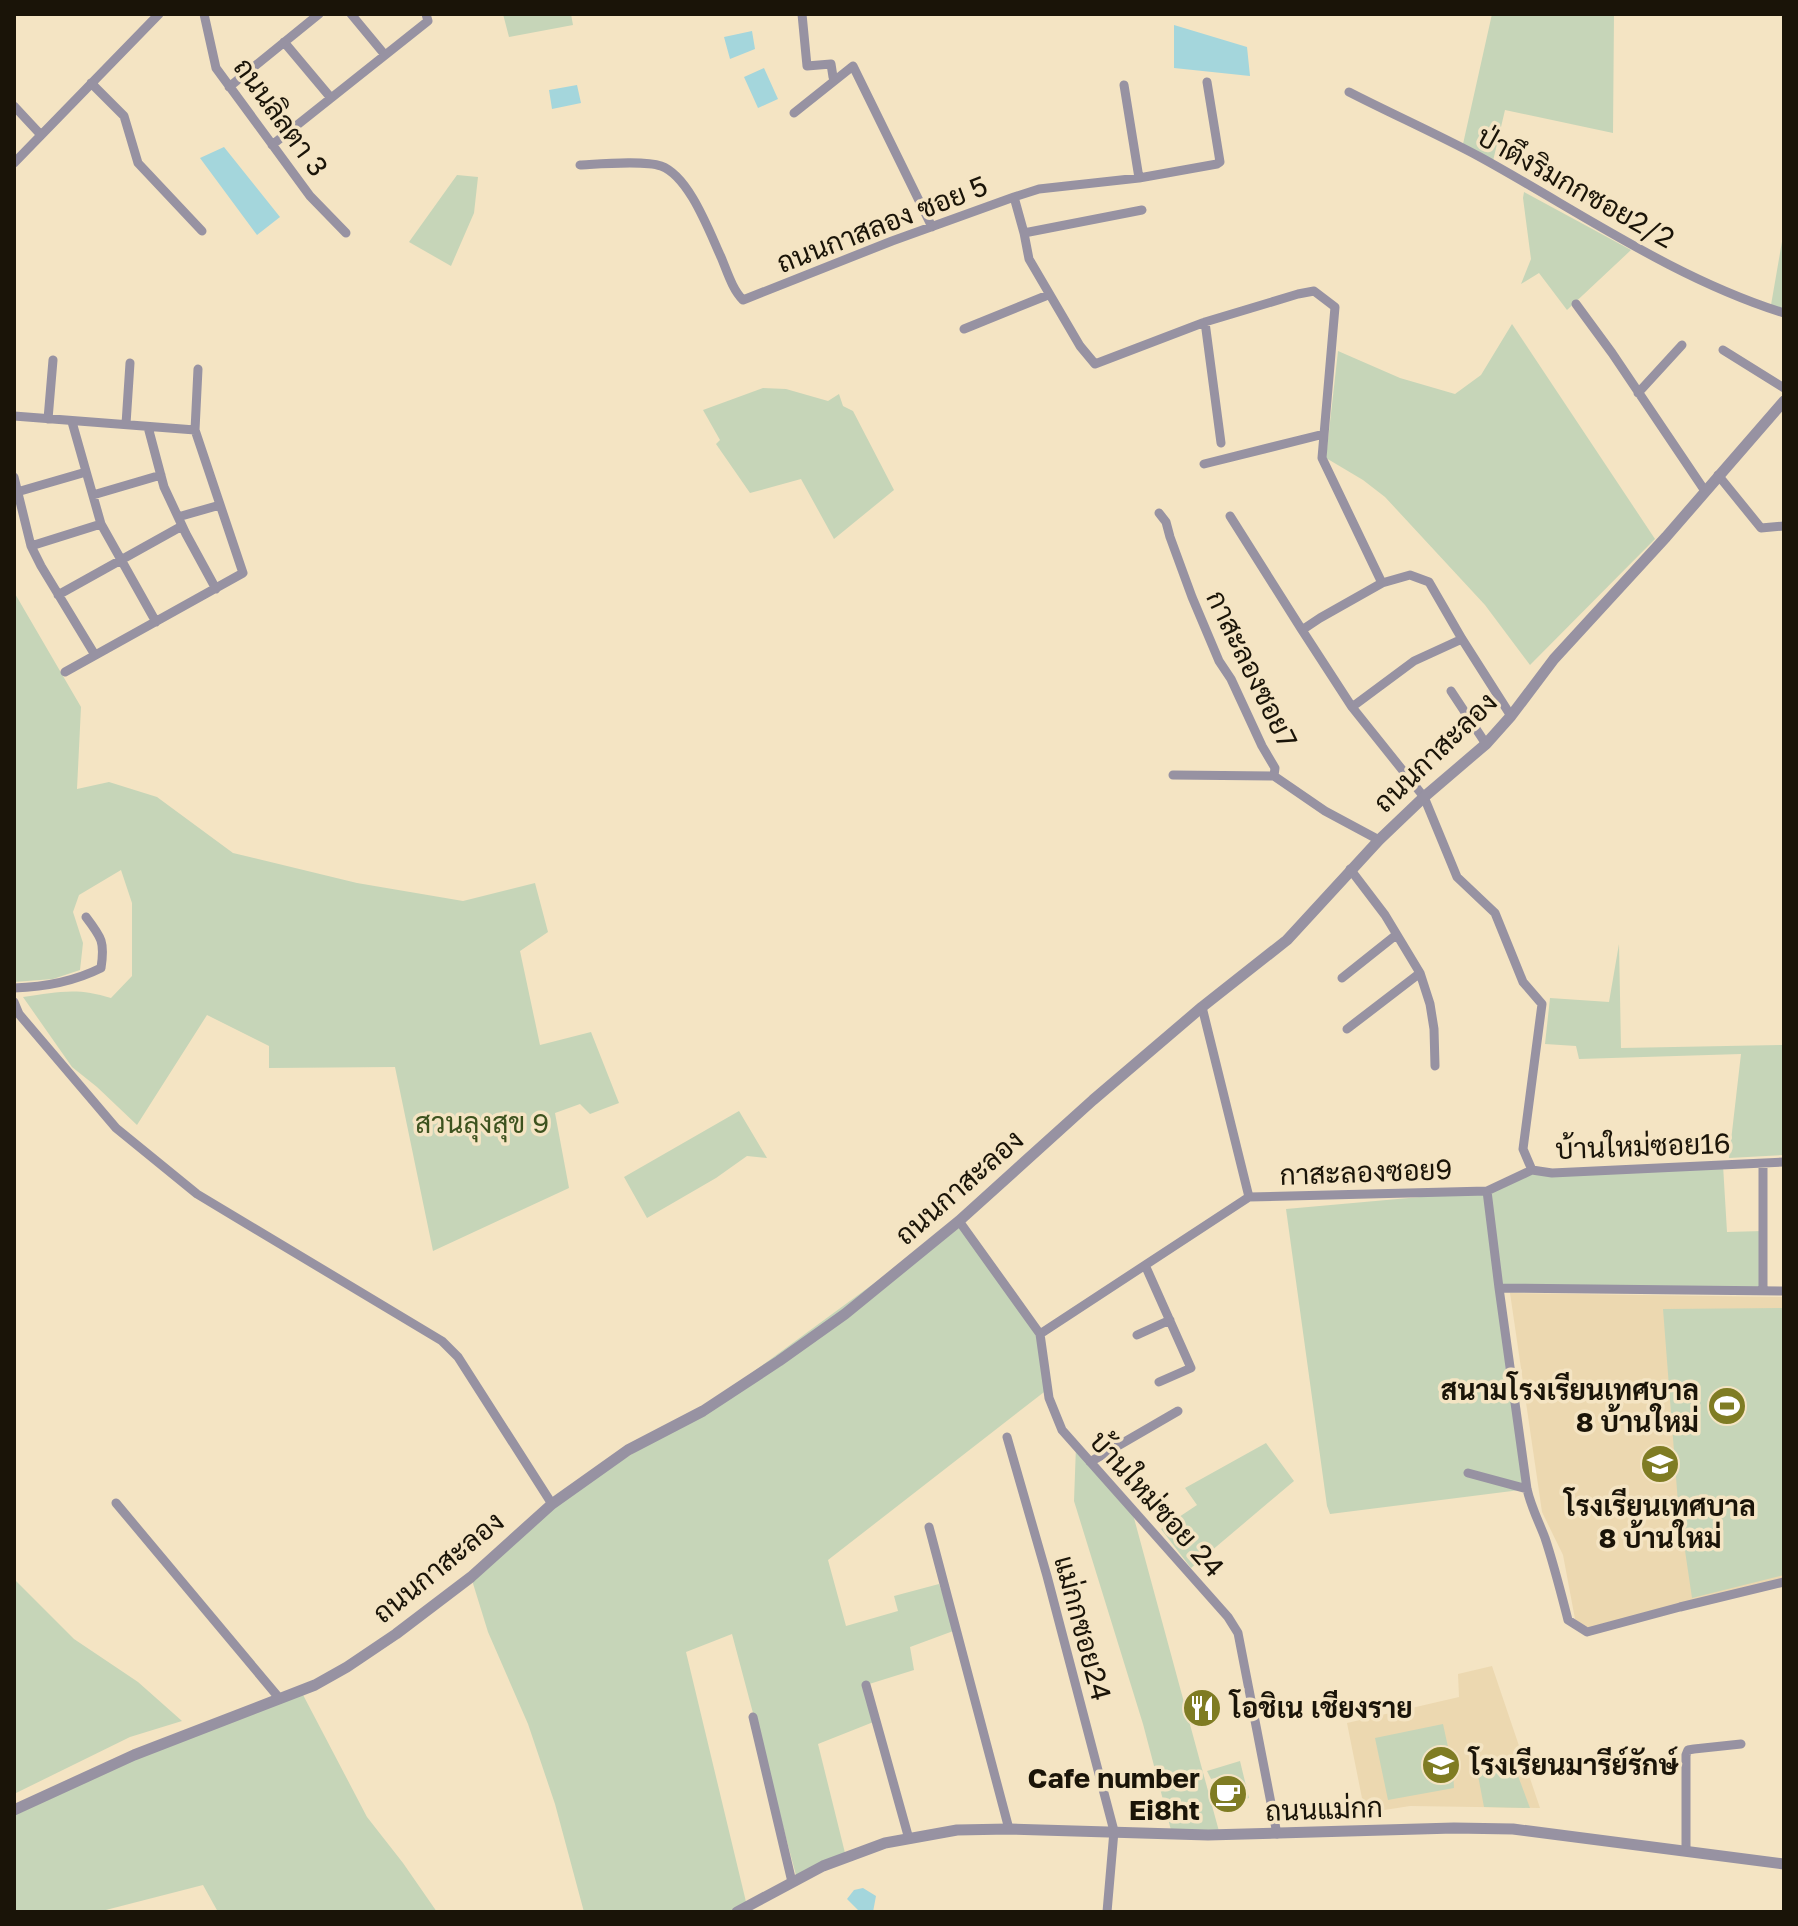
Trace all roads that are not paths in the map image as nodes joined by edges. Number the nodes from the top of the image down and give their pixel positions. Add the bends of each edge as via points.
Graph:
1 (159, 14) edge
2 (204, 14) edge
3 (319, 14) edge
4 (351, 14) edge
5 (426, 14) edge
6 (802, 14) edge
7 (284, 42) junction
8 (385, 55) junction
9 (833, 77) dead end
10 (1207, 82) dead end
11 (91, 83) junction
12 (1124, 85) dead end
13 (229, 87) junction
14 (1349, 92) dead end
15 (331, 98) junction
16 (14, 106) edge
17 (794, 113) dead end
18 (41, 135) junction
19 (272, 145) junction
20 (14, 163) edge
21 (580, 165) dead end
22 (1139, 178) junction
23 (1014, 197) junction
24 (1142, 210) dead end
25 (932, 227) junction
26 (202, 231) dead end
27 (346, 233) dead end
28 (1024, 233) junction
29 (1048, 295) junction
30 (1576, 304) dead end
31 (1784, 313) edge
32 (1205, 322) junction
33 (964, 329) dead end
34 (1682, 345) dead end
35 (1723, 350) dead end
36 (53, 360) dead end
37 (130, 363) dead end
38 (198, 369) dead end
39 (1784, 388) edge
40 (1638, 393) junction
41 (1784, 401) edge
42 (14, 416) edge
43 (48, 419) junction
44 (72, 422) junction
45 (126, 424) junction
46 (148, 427) junction
47 (195, 430) junction
48 (1324, 434) junction
49 (1221, 443) dead end
50 (1204, 464) dead end
51 (86, 472) junction
52 (161, 475) junction
53 (1718, 475) junction
54 (14, 477) edge
55 (1705, 491) junction
56 (17, 492) junction
57 (93, 495) junction
58 (220, 505) junction
59 (1159, 513) dead end
60 (1230, 516) dead end
61 (180, 521) junction
62 (101, 524) junction
63 (1784, 526) edge
64 (31, 546) junction
65 (121, 562) junction
66 (1382, 583) junction
67 (216, 589) junction
68 (58, 595) junction
69 (156, 622) junction
70 (1302, 630) junction
71 (1462, 639) junction
72 (95, 655) junction
73 (65, 672) dead end
74 (1451, 691) dead end
75 (1352, 707) junction
76 (1511, 716) junction
77 (1486, 744) junction
78 (1173, 775) dead end
79 (1274, 776) junction
80 (1424, 797) junction
81 (1379, 840) junction
82 (1350, 869) junction
83 (86, 917) dead end
84 (1396, 935) junction
85 (1420, 973) junction
86 (1342, 978) dead end
87 (14, 988) edge
88 (14, 1002) edge
89 (1202, 1007) junction
90 (1347, 1029) dead end
91 (1435, 1066) dead end
92 (1784, 1162) edge
93 (1763, 1164) junction
94 (1532, 1170) junction
95 (1487, 1191) junction
96 (1249, 1197) junction
97 (959, 1221) junction
98 (1145, 1265) junction
99 (1499, 1288) junction
100 (1763, 1291) junction
101 (1784, 1291) edge
102 (1170, 1320) junction
103 (1040, 1334) junction
104 (1137, 1335) dead end
105 (1159, 1382) dead end
106 (1178, 1411) dead end
107 (1007, 1437) dead end
108 (1090, 1462) junction
109 (1468, 1473) dead end
110 (1527, 1489) junction
111 (116, 1503) dead end
112 (552, 1504) junction
113 (929, 1527) dead end
114 (1784, 1582) edge
115 (866, 1685) dead end
116 (280, 1699) junction
117 (753, 1717) dead end
118 (1741, 1744) dead end
119 (14, 1810) edge
120 (1009, 1829) junction
121 (1114, 1831) junction
122 (1277, 1834) junction
123 (909, 1839) junction
124 (1686, 1851) junction
125 (1784, 1864) edge
126 (792, 1882) junction
127 (737, 1912) edge
128 (1107, 1912) edge

1 - 11 street
2 - 13 street, ถนนลิลตา 3 via 216,68
3 - 7 street
4 - 8 street
5 - 8 street via 428,21
6 - 9 street via 807,66 831,64
7 - 13 street
7 - 15 street
8 - 15 street
10 - 22 street via 1219,164
11 - 18 street
11 - 26 street via 124,116 138,163
12 - 22 street
13 - 19 street, ถนนลิลตา 3
14 - 31 street, ป่าตึงริมกกซอย2/2 via 1478,156 1698,280
15 - 19 street
16 - 18 street
17 - 25 street via 853,66
18 - 20 street
19 - 27 street, ถนนลิลตา 3
21 - 25 street, ถนนกาสลอง ซอย 5 via 649,163 672,172 701,212 743,300
22 - 23 street via 1039,189
23 - 25 street, ถนนกาสลอง ซอย 5
23 - 28 street, ถนนกาสลอง ซอย 5
24 - 28 street
28 - 29 street, ถนนกาสลอง ซอย 5 via 1029,259
29 - 32 street, ถนนกาสลอง ซอย 5 via 1095,364
29 - 33 street
30 - 40 street
32 - 48 street, ถนนกาสลอง ซอย 5 via 1314,291 1335,307
32 - 49 street
34 - 40 street
35 - 39 street
36 - 43 street
37 - 45 street
38 - 47 street
40 - 55 street
41 - 53 street, ถนนกาสะลอง
42 - 43 street
43 - 44 street
44 - 45 street
44 - 51 street
45 - 46 street
46 - 47 street
46 - 52 street
47 - 58 street
48 - 50 street
48 - 66 street, ถนนกาสลอง ซอย 5 via 1322,458
51 - 56 street
51 - 57 street
52 - 57 street
52 - 61 street
53 - 55 street, ถนนกาสะลอง
53 - 63 street via 1761,528
54 - 56 street
55 - 76 street, ถนนกาสะลอง via 1554,659
56 - 64 street
57 - 62 street
58 - 61 street
58 - 67 street via 243,573
59 - 79 street, กาสะลองซอย7 via 1219,661 1275,768
60 - 70 street
61 - 65 street
61 - 67 street
62 - 64 street
62 - 65 street
64 - 68 street
65 - 68 street
65 - 69 street
66 - 70 street
66 - 71 street via 1410,575 1429,582
67 - 69 street
68 - 72 street
69 - 72 street
70 - 75 street
71 - 75 street via 1414,661
71 - 76 street
72 - 73 street
74 - 77 street
75 - 80 street
76 - 77 street, ถนนกาสะลอง
77 - 80 street, ถนนกาสะลอง
78 - 79 street
79 - 81 street, กาสะลองซอย7
80 - 81 street, ถนนกาสะลอง
80 - 94 street, บ้านใหม่ซอย16 via 1457,877 1495,913 1523,982 1542,1004 1523,1149
81 - 82 street, ถนนกาสะลอง
82 - 84 street
82 - 89 street, ถนนกาสะลอง via 1287,940
83 - 87 street via 100,935 101,968 42,987
84 - 85 street
84 - 86 street
85 - 90 street
85 - 91 street via 1430,1004
88 - 112 street via 116,1128 166,1170 197,1194 442,1341 458,1357
89 - 96 street, กาสะลองซอย9
89 - 97 street, ถนนกาสะลอง
92 - 93 street, บ้านใหม่ซอย16
93 - 94 street, บ้านใหม่ซอย16
93 - 100 street
94 - 95 street
95 - 96 street, กาสะลองซอย9
95 - 99 street
96 - 98 street
97 - 103 street, บ้านใหม่ซอย 24
97 - 112 street, ถนนกาสะลอง via 779,1361 703,1411 628,1450
98 - 102 street
98 - 103 street
99 - 100 street
99 - 110 street
100 - 101 street
102 - 104 street
102 - 105 street via 1191,1368
103 - 108 street, บ้านใหม่ซอย 24 via 1054,1414
106 - 108 street
107 - 121 street, แม่กกซอย24
108 - 122 street, บ้านใหม่ซอย 24 via 1238,1633
109 - 110 street
110 - 114 street via 1568,1620 1587,1632
111 - 116 street
112 - 116 street, ถนนกาสะลอง via 471,1577 396,1634 315,1685
113 - 120 street
115 - 123 street
116 - 119 street, ถนนกาสะลอง via 134,1755
117 - 126 street
118 - 124 street via 1688,1750
120 - 121 street, ถนนแม่กก
120 - 123 street, ถนนแม่กก via 957,1830
121 - 122 street, ถนนแม่กก
121 - 128 street, แม่กกซอย24
122 - 124 street, ถนนแม่กก via 1513,1829
123 - 126 street, ถนนแม่กก via 885,1843
124 - 125 street, ถนนแม่กก
126 - 127 street, ถนนแม่กก

